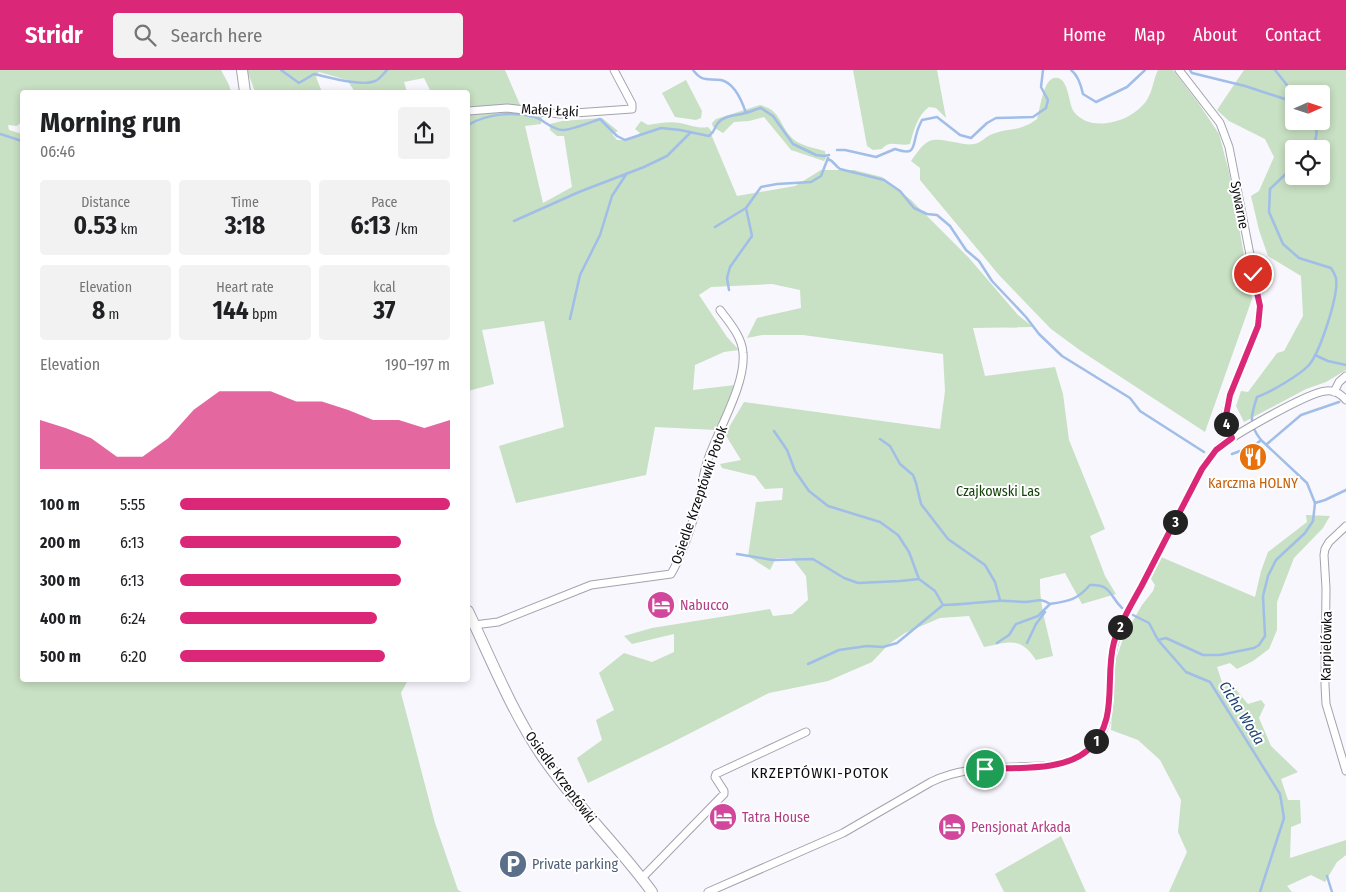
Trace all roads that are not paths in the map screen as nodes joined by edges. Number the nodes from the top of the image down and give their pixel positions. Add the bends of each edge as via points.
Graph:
1 (614, 70) edge
2 (1179, 70) edge
3 (242, 75) edge
4 (244, 90) edge
5 (470, 111) edge
6 (720, 310) dead end
7 (1346, 376) edge
8 (1334, 392) junction
9 (1346, 400) edge
10 (1232, 438) junction
11 (1346, 526) edge
12 (470, 615) edge
13 (474, 624) junction
14 (806, 732) dead end
15 (1346, 771) edge
16 (642, 878) junction
17 (652, 892) edge
18 (708, 892) edge

1 - 5 street, Małej Łąki via 632,109 560,114 507,108
2 - 10 street, Sywarne via 1220,123 1229,146 1260,306 1258,326 1226,412 1226,425
3 - 4 main road
6 - 13 street, Osiedle Krzeptówki Potok via 737,333 744,353 741,373 708,460 697,509 671,574 591,585 498,622
7 - 8 street
8 - 9 street
8 - 10 street via 1328,390 1307,397
10 - 18 street via 1216,450 1202,469 1118,630 1110,665 1107,721 1089,749 1053,765 972,770 938,779 840,835
11 - 15 street, Karpielówka via 1329,542 1324,555 1324,685 1326,704
12 - 13 main road, Osiedle Krzeptówki
13 - 16 main road, Osiedle Krzeptówki via 522,723 543,758
14 - 16 street via 716,774 724,794
16 - 17 main road, Osiedle Krzeptówki

